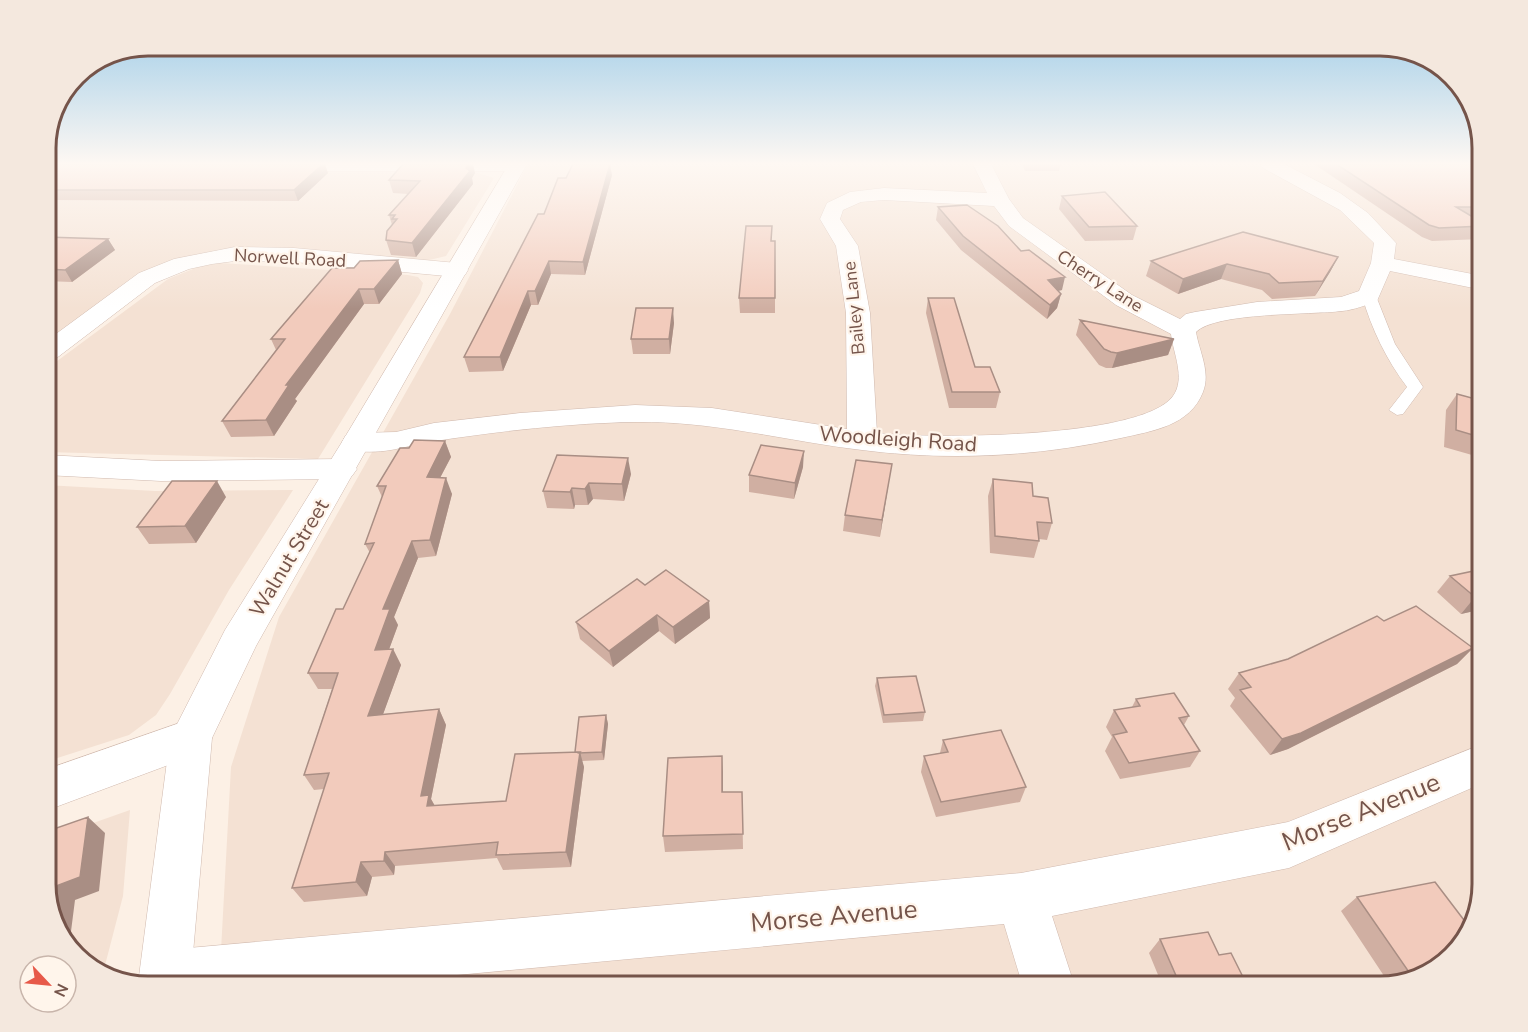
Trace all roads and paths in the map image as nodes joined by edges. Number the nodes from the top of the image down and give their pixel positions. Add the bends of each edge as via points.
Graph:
1 (490, 212) edge
2 (832, 212) edge
3 (1009, 212) edge
4 (1356, 212) edge
5 (1382, 263) junction
6 (456, 270) junction
7 (1472, 281) edge
8 (1369, 296) junction
9 (1184, 330) junction
10 (56, 346) edge
11 (1397, 410) dead end
12 (862, 441) junction
13 (349, 456) junction
14 (56, 466) edge
15 (191, 738) junction
16 (1472, 767) edge
17 (56, 787) edge
18 (1021, 898) junction
19 (166, 976) edge
20 (217, 976) edge
21 (1046, 976) edge

1 - 6 street, Walnut Street
2 - 12 street, Bailey Lane via 830,219 847,246 858,313
3 - 9 street, Cherry Lane via 1043,243 1124,300
4 - 5 street via 1386,243
5 - 7 street
5 - 8 street
6 - 10 street, Norwell Road via 294,255 212,257 147,278
6 - 13 street, Walnut Street
8 - 9 street via 1343,304 1257,309 1195,319
8 - 11 lane via 1381,336 1415,387
9 - 12 street, Woodleigh Road via 1194,372 1189,393 1174,413 1134,426 1057,440 964,448
12 - 13 street, Woodleigh Road via 698,414 662,413 431,433
13 - 14 street via 161,471
13 - 15 street, Walnut Street via 239,641
15 - 17 street
15 - 19 street, Walnut Street
16 - 18 street, Morse Avenue via 1288,845
18 - 20 street, Morse Avenue
18 - 21 street

